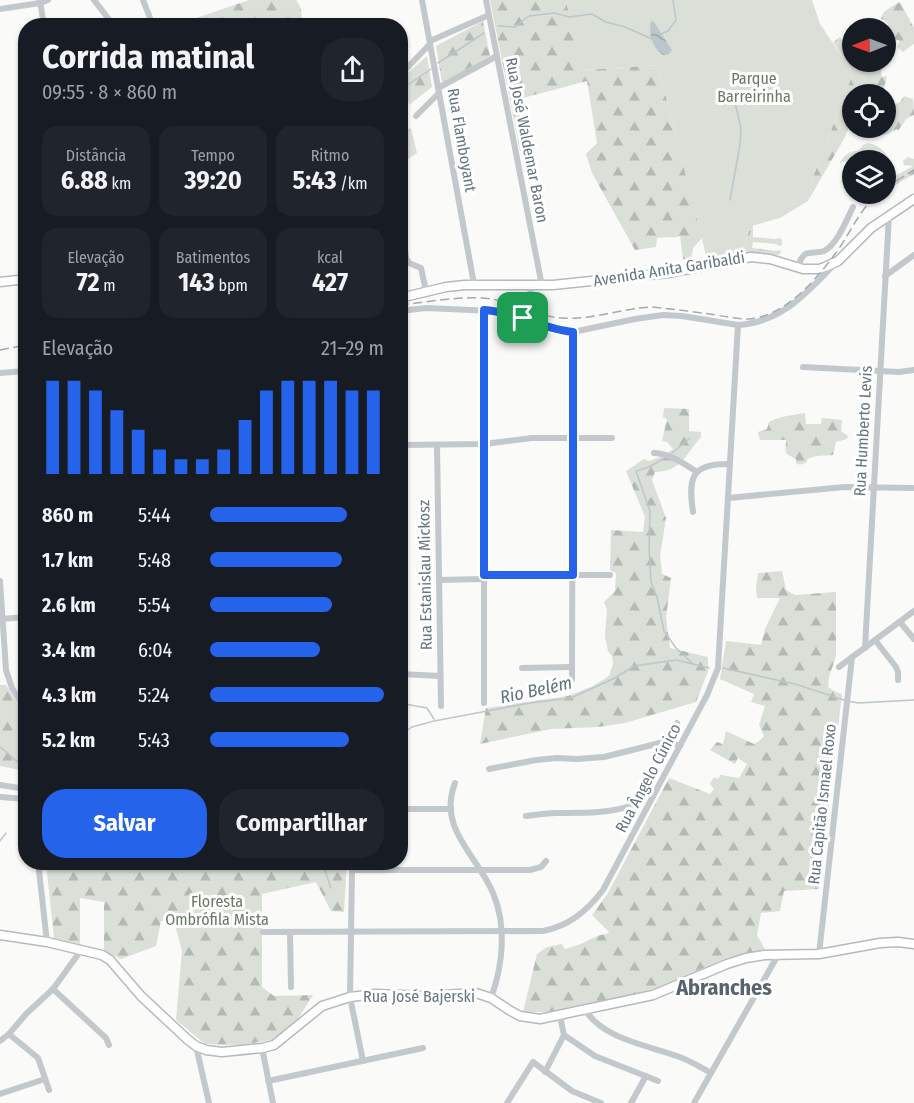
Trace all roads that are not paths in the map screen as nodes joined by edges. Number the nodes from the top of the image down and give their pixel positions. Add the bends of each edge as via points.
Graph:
1 (48, 0) edge
2 (94, 0) edge
3 (152, 0) edge
4 (422, 0) edge
5 (486, 0) edge
6 (144, 1) edge
7 (40, 2) edge
8 (0, 9) edge
9 (489, 15) junction
10 (43, 18) edge
11 (108, 18) edge
12 (150, 18) edge
13 (430, 43) junction
14 (497, 56) junction
15 (408, 67) edge
16 (439, 90) junction
17 (416, 116) dead end
18 (914, 199) edge
19 (853, 207) dead end
20 (889, 215) junction
21 (914, 255) edge
22 (408, 261) edge
23 (838, 261) junction
24 (798, 268) junction
25 (885, 276) junction
26 (18, 280) edge
27 (0, 282) edge
28 (474, 284) junction
29 (537, 286) junction
30 (426, 291) junction
31 (408, 296) edge
32 (408, 310) edge
33 (484, 310) junction
34 (523, 318) junction
35 (738, 325) junction
36 (573, 332) junction
37 (803, 367) dead end
38 (914, 370) edge
39 (880, 371) junction
40 (18, 372) edge
41 (0, 373) edge
42 (573, 438) junction
43 (612, 438) dead end
44 (484, 444) junction
45 (408, 445) edge
46 (437, 445) junction
47 (654, 453) dead end
48 (730, 464) junction
49 (697, 472) junction
50 (874, 487) junction
51 (914, 488) edge
52 (728, 498) junction
53 (693, 512) dead end
54 (573, 575) junction
55 (610, 575) dead end
56 (484, 577) junction
57 (439, 580) junction
58 (0, 581) edge
59 (914, 611) edge
60 (18, 618) edge
61 (1, 619) edge
62 (900, 622) junction
63 (914, 639) edge
64 (875, 640) junction
65 (865, 648) junction
66 (852, 657) junction
67 (573, 667) junction
68 (839, 667) dead end
69 (522, 668) dead end
70 (408, 674) edge
71 (440, 676) junction
72 (572, 680) dead end
73 (898, 680) dead end
74 (18, 697) edge
75 (484, 703) dead end
76 (441, 706) dead end
77 (677, 723) dead end
78 (664, 742) junction
79 (680, 746) junction
80 (676, 754) junction
81 (489, 769) dead end
82 (455, 783) dead end
83 (0, 785) edge
84 (18, 788) edge
85 (0, 797) edge
86 (18, 798) edge
87 (408, 808) edge
88 (451, 809) junction
89 (526, 816) dead end
90 (546, 861) dead end
91 (39, 870) edge
92 (481, 870) junction
93 (263, 932) dead end
94 (290, 932) junction
95 (351, 932) junction
96 (501, 932) junction
97 (0, 935) edge
98 (47, 942) junction
99 (914, 944) edge
100 (82, 949) junction
101 (819, 954) junction
102 (778, 955) junction
103 (291, 987) dead end
104 (53, 989) junction
105 (350, 997) junction
106 (491, 998) junction
107 (585, 1010) junction
108 (560, 1016) junction
109 (563, 1032) junction
110 (9, 1034) junction
111 (0, 1041) edge
112 (109, 1046) dead end
113 (196, 1046) junction
114 (262, 1048) junction
115 (423, 1048) dead end
116 (363, 1060) junction
117 (545, 1071) junction
118 (711, 1073) junction
119 (646, 1076) junction
120 (45, 1079) junction
121 (268, 1081) junction
122 (658, 1081) dead end
123 (49, 1090) dead end
124 (0, 1094) edge
125 (209, 1103) edge
126 (273, 1103) edge
127 (507, 1103) edge
128 (601, 1103) edge
129 (631, 1103) edge
130 (694, 1103) edge

1 - 7 street
2 - 11 street
3 - 6 street
4 - 13 street, Rua Flamboyant
5 - 9 street, Rua José Waldemar Baron
6 - 12 street
7 - 8 street
7 - 10 street
9 - 13 street
9 - 14 street, Rua José Waldemar Baron
13 - 15 street
13 - 16 street, Rua Flamboyant
14 - 16 street
14 - 29 street, Rua José Waldemar Baron
16 - 17 street
16 - 28 street, Rua Flamboyant
18 - 20 main road
19 - 24 street via 830,246 805,254
20 - 23 main road
20 - 25 street, Rua Humberto Levis
21 - 25 street
22 - 30 street via 421,268
23 - 24 main road, Avenida Anita Garibaldi via 819,269
23 - 35 street via 785,310 766,320
24 - 29 main road, Avenida Anita Garibaldi via 751,257 680,271
25 - 39 street, Rua Humberto Levis
26 - 27 main road
28 - 29 main road, Avenida Anita Garibaldi
28 - 30 main road, Avenida Anita Garibaldi
29 - 34 street
30 - 31 main road, Avenida Anita Garibaldi
32 - 33 street
33 - 34 street
33 - 44 street
34 - 36 street
35 - 36 street via 663,315
35 - 48 street, Rua Ângelo Cúnico
36 - 42 street
37 - 39 street
38 - 39 street
39 - 50 street, Rua Humberto Levis
40 - 41 street
42 - 43 street
42 - 44 street
42 - 54 street
44 - 46 street
44 - 56 street
45 - 46 street
46 - 57 street, Rua Estanislau Mickosz
47 - 49 street via 671,456
48 - 49 street
48 - 52 street, Rua Ângelo Cúnico
49 - 53 street via 690,490
50 - 51 street
50 - 52 street
50 - 65 street, Rua Humberto Levis
52 - 79 street, Rua Ângelo Cúnico via 718,668
54 - 55 street
54 - 56 street
54 - 67 street
56 - 57 street
56 - 75 street
57 - 71 street, Rua Estanislau Mickosz
58 - 61 street
59 - 62 street
60 - 61 street
61 - 74 street via 6,670
62 - 63 street
62 - 64 street
64 - 65 street
64 - 73 street via 896,667
65 - 66 street
66 - 68 street
66 - 101 street, Rua Capitão Ismael Roxo
67 - 69 street
67 - 72 street
70 - 71 street
71 - 76 street, Rua Estanislau Mickosz
77 - 78 street
78 - 79 street
78 - 80 street
78 - 81 street via 604,757 548,758
78 - 89 street via 633,805
79 - 80 street, Rua Ângelo Cúnico
80 - 96 street, Rua Ângelo Cúnico via 603,890 584,912 553,929
82 - 88 street
83 - 84 street
85 - 86 street
87 - 88 street
88 - 92 street via 457,834
90 - 92 street via 530,870
91 - 98 street
92 - 95 street via 352,870
92 - 96 street via 496,900
93 - 94 street, Rua Ângelo Cúnico
94 - 95 street, Rua Ângelo Cúnico
94 - 103 street
95 - 96 street, Rua Ângelo Cúnico
95 - 105 street
96 - 106 street via 499,974
97 - 98 main road, Rua José Bajerski
98 - 100 main road, Rua José Bajerski
99 - 101 main road, Rua José Bajerski via 880,943
100 - 104 street
100 - 113 main road, Rua José Bajerski via 110,960 161,1016
101 - 102 main road, Rua José Bajerski
102 - 107 main road, Rua José Bajerski via 737,960 653,995
102 - 118 street
104 - 110 street
104 - 112 street via 106,1038
105 - 106 main road, Rua José Bajerski via 476,993
105 - 114 main road, Rua José Bajerski via 322,1006 279,1042
105 - 116 street
106 - 108 main road, Rua José Bajerski via 526,1018
107 - 108 main road, Rua José Bajerski
107 - 118 street via 611,1033
108 - 109 street
109 - 117 street
109 - 119 street via 595,1056
110 - 111 street
110 - 120 street via 38,1058
113 - 114 main road, Rua José Bajerski via 222,1052
113 - 125 street
114 - 121 street
115 - 116 street
116 - 121 street
117 - 127 street via 533,1062
117 - 128 street via 572,1090
118 - 130 street
119 - 122 street
119 - 129 street
120 - 123 street
120 - 124 street
121 - 126 street

